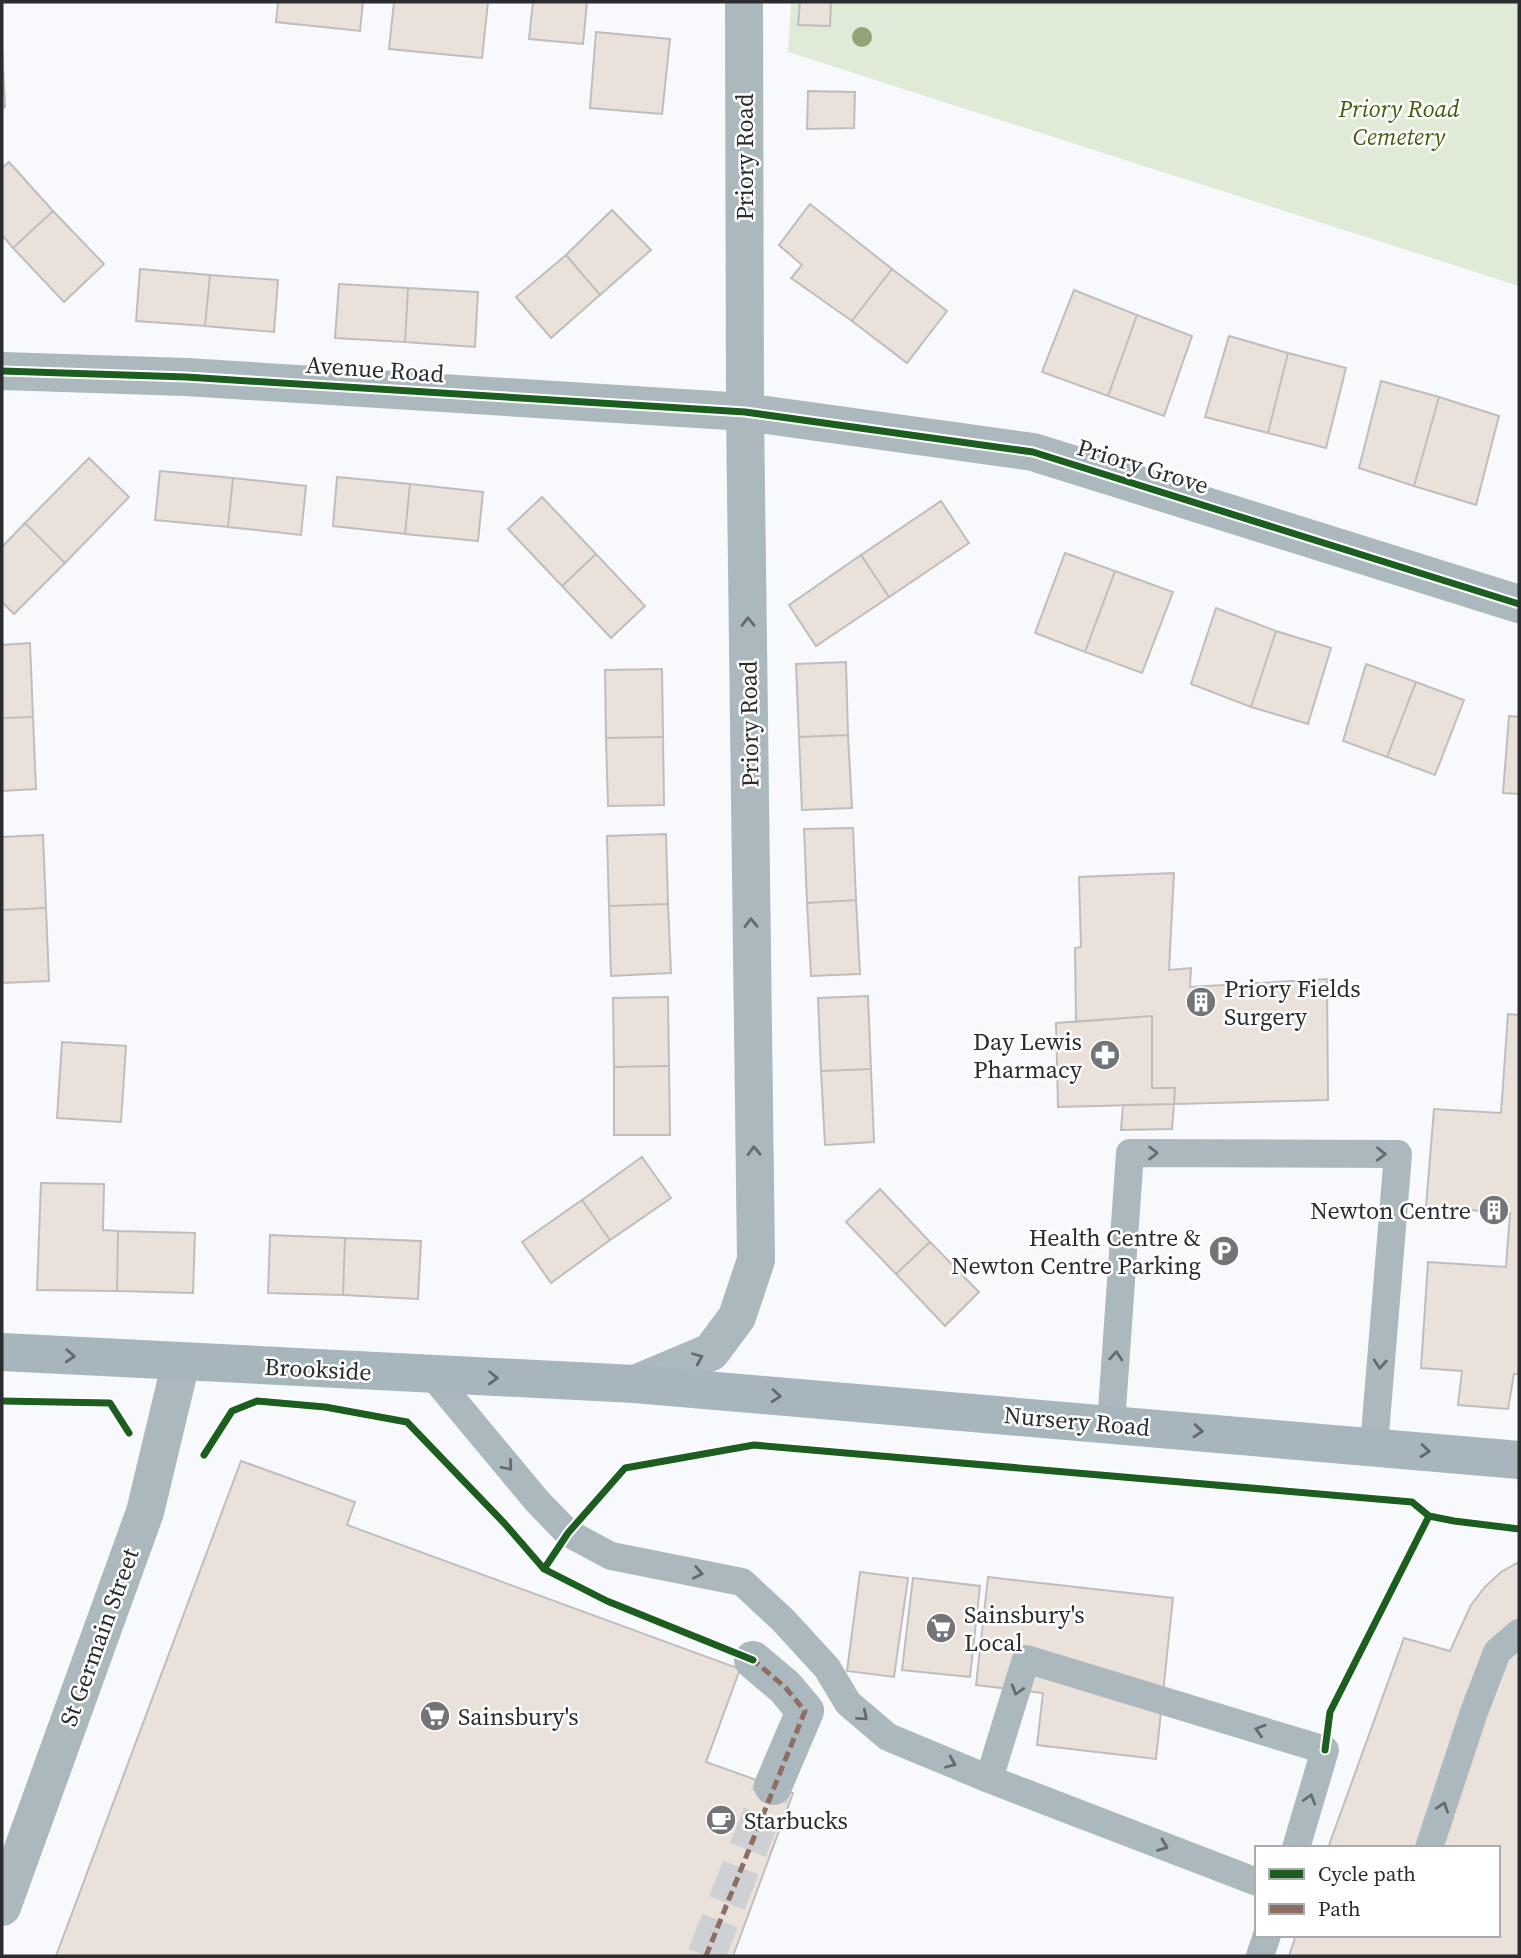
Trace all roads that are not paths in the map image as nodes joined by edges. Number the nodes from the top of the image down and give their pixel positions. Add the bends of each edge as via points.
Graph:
1 (744, 2) edge
2 (2, 372) edge
3 (745, 412) junction
4 (1519, 604) edge
5 (2, 1352) edge
6 (181, 1362) junction
7 (433, 1376) junction
8 (635, 1384) junction
9 (1111, 1424) junction
10 (1374, 1446) junction
11 (1519, 1460) edge
12 (1519, 1633) edge
13 (753, 1660) dead end
14 (989, 1779) junction
15 (773, 1786) tunnel mouth
16 (1297, 1846) edge
17 (1430, 1846) edge
18 (1255, 1881) edge
19 (2, 1907) edge
20 (1266, 1937) edge
21 (1260, 1956) edge

1 - 3 street, Priory Road
2 - 3 street, Avenue Road via 199,377
3 - 4 street, Priory Grove via 1033,452
8 -> 3 street, Priory Road via 711,1352 737,1317 756,1260
5 -> 6 main road, Brookside
6 - 7 main road, Brookside
6 - 19 street, St Germain Street via 145,1512
7 -> 8 main road, Brookside
7 -> 14 lane via 568,1533 611,1556 742,1582 827,1668 848,1703 888,1737
8 -> 9 main road, Nursery Road
9 -> 10 main road, Nursery Road
9 -> 10 lane via 1130,1153 1398,1154
10 -> 11 main road, Nursery Road
17 -> 12 lane via 1497,1652
13 - 15 street via 805,1711
16 -> 14 lane via 1325,1750 1026,1659
14 -> 18 lane
20 - 21 lane

